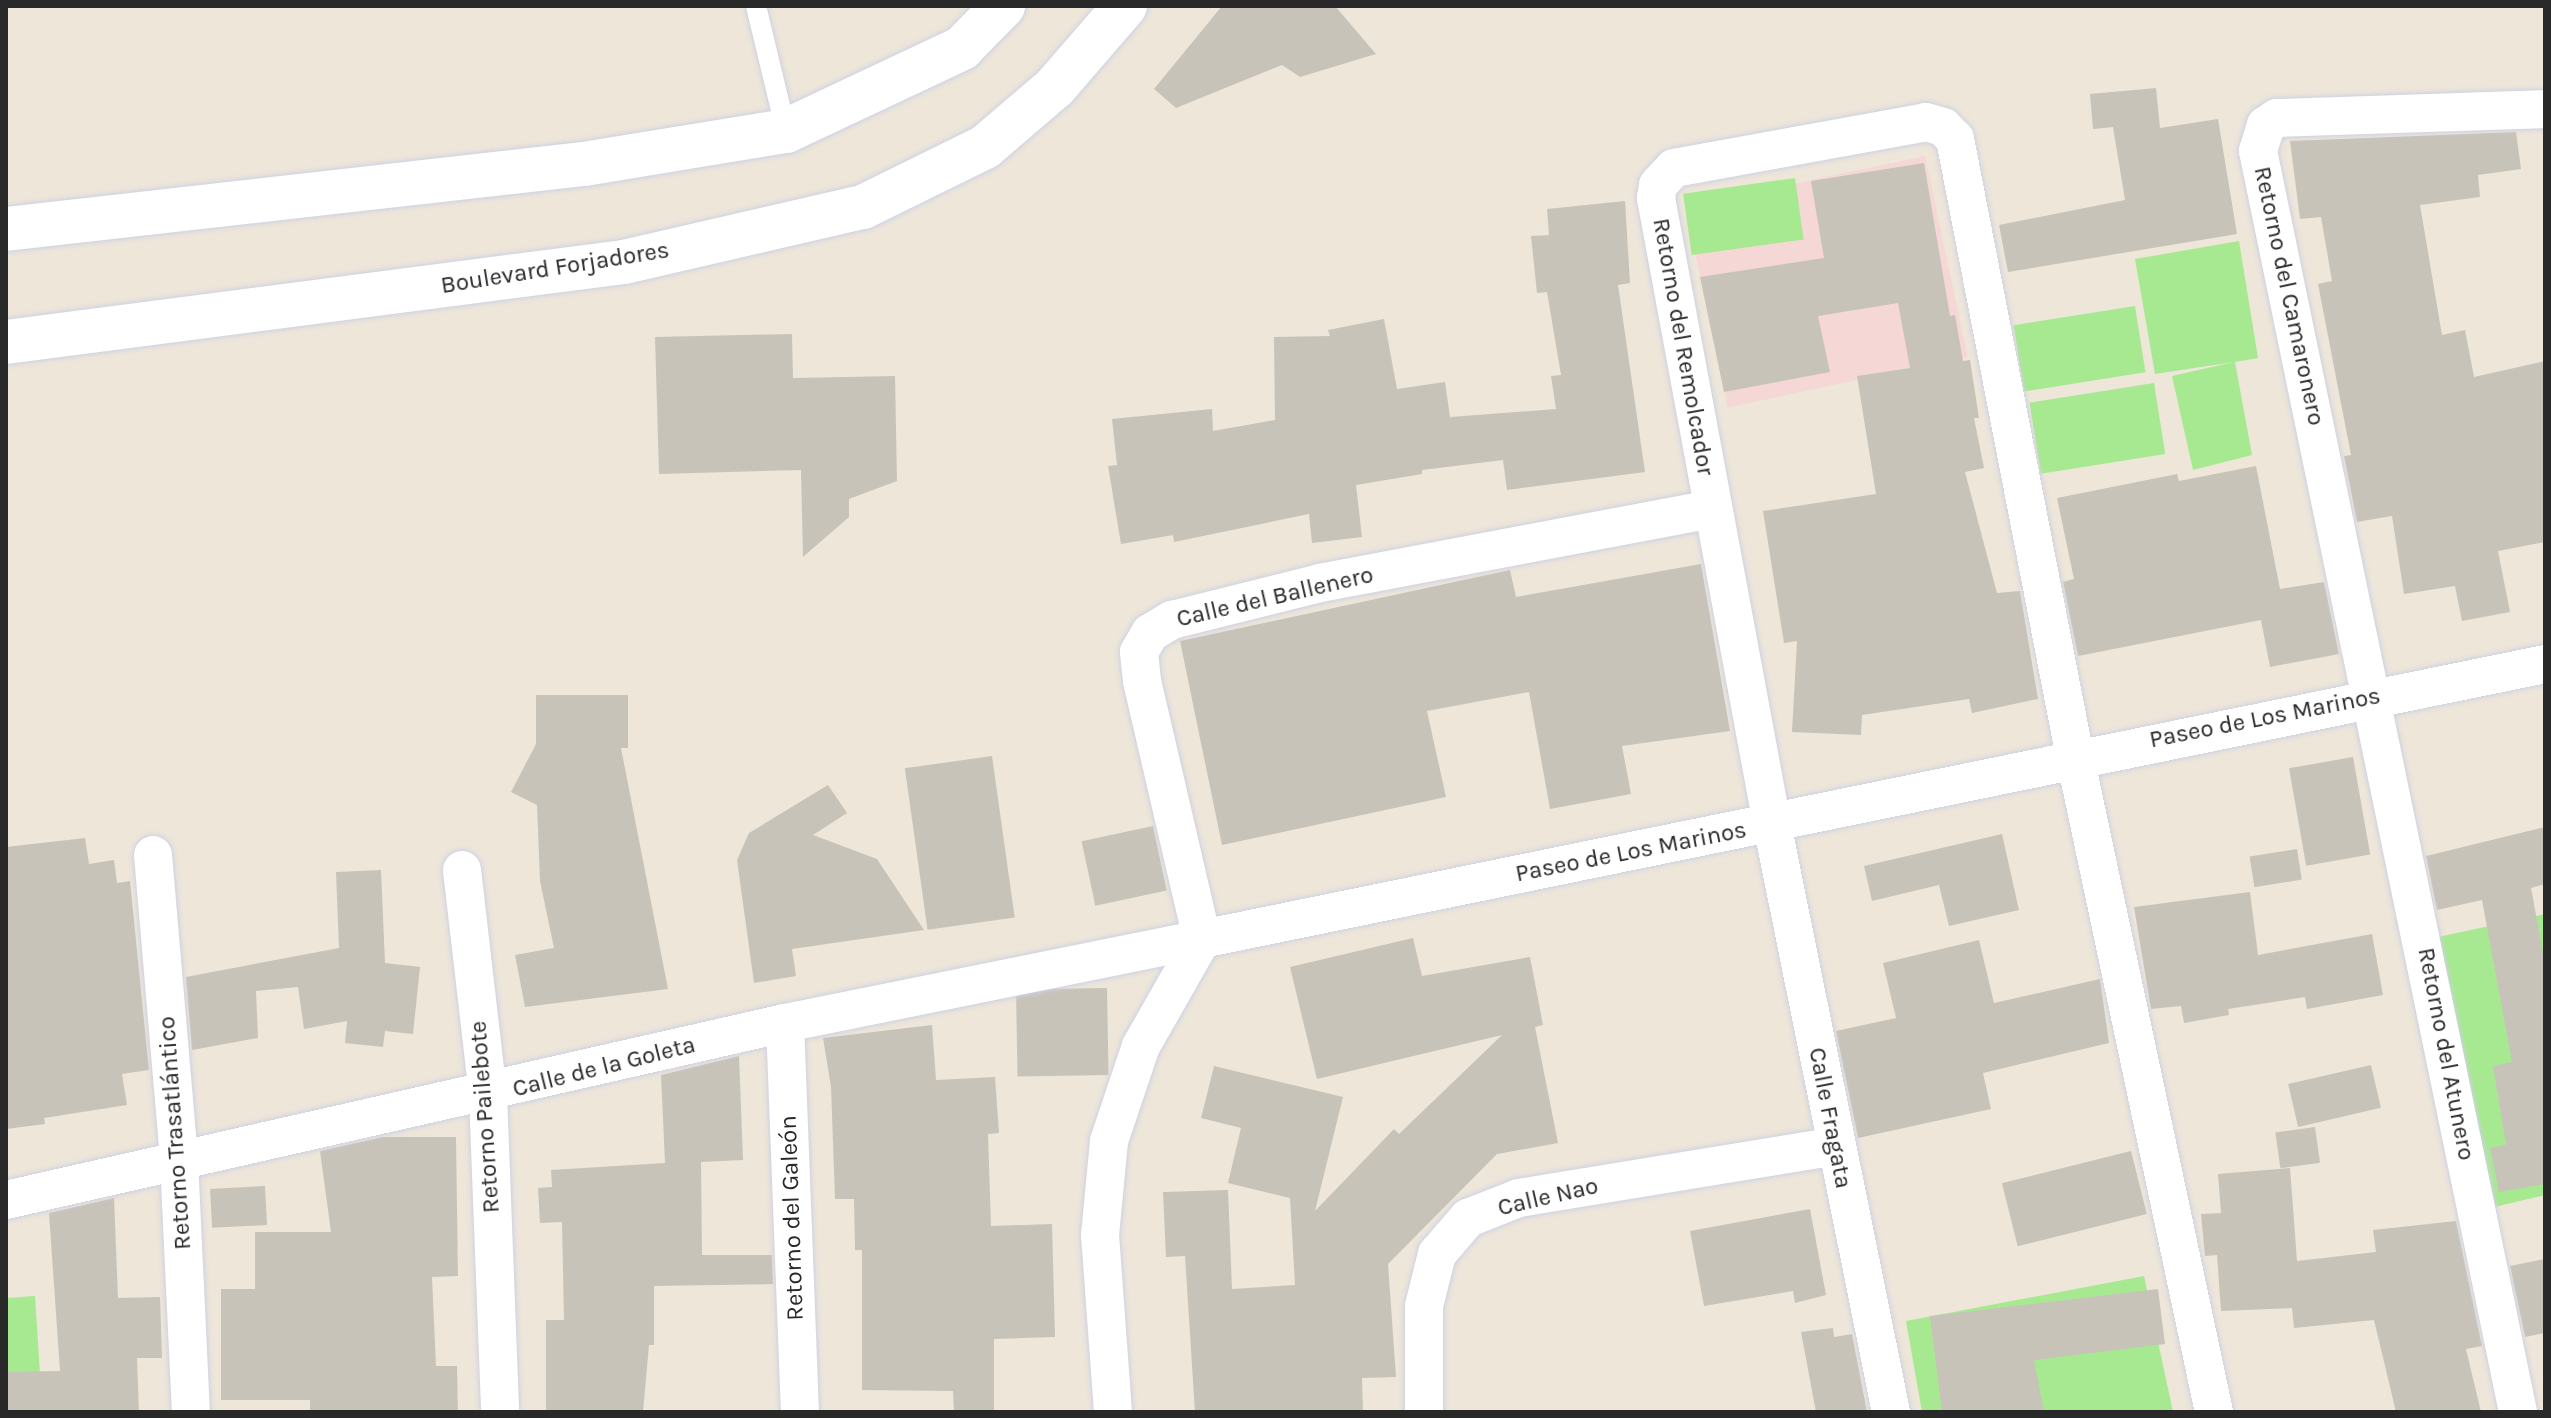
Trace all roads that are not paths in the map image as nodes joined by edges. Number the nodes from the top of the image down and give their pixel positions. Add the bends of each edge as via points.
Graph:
1 (756, 6) edge
2 (1003, 6) edge
3 (1125, 6) edge
4 (2545, 109) edge
5 (786, 131) junction
6 (6, 229) edge
7 (6, 342) edge
8 (1713, 509) junction
9 (2545, 664) edge
10 (2375, 696) junction
11 (2075, 757) junction
12 (1772, 824) junction
13 (153, 855) dead end
14 (462, 870) dead end
15 (1202, 939) junction
16 (785, 1023) junction
17 (488, 1095) junction
18 (1835, 1146) junction
19 (179, 1160) junction
20 (6, 1200) edge
21 (191, 1412) edge
22 (500, 1412) edge
23 (800, 1412) edge
24 (1113, 1412) edge
25 (1424, 1412) edge
26 (1891, 1412) edge
27 (2214, 1412) edge
28 (2518, 1412) edge

1 - 5 lane
2 - 5 main road via 962,48
3 - 7 main road, Boulevard Forjadores via 1055,87 985,147 863,207 624,262
4 - 10 street, Retorno del Camaronero via 2277,118 2260,137 2258,151
5 - 6 main road via 584,164
8 - 11 street, Retorno del Remolcador via 1658,185 1674,168 1926,122 1943,127 1955,139
8 - 12 street, Retorno del Remolcador
8 - 15 street, Calle del Ballenero via 1320,583 1172,620 1150,633 1139,652 1142,681
9 - 10 street, Paseo de Los Marinos
10 - 11 street, Paseo de Los Marinos
10 - 28 street, Retorno del Atunero
11 - 12 street, Paseo de Los Marinos
11 - 27 street
12 - 15 street, Paseo de Los Marinos
12 - 18 street, Calle Fragata
13 - 19 street, Retorno Trasatlántico
14 - 17 street, Retorno Pailebote
15 - 16 street, Calle de la Goleta
15 - 24 street via 1141,1046 1109,1141 1100,1235
16 - 17 street, Calle de la Goleta
16 - 23 street, Retorno del Galeón
17 - 19 street, Calle de la Goleta
17 - 22 street, Retorno Pailebote
18 - 25 street, Calle Nao via 1519,1198 1468,1218 1437,1254 1424,1306
18 - 26 street, Calle Fragata
19 - 20 street, Calle de la Goleta
19 - 21 street, Retorno Trasatlántico

